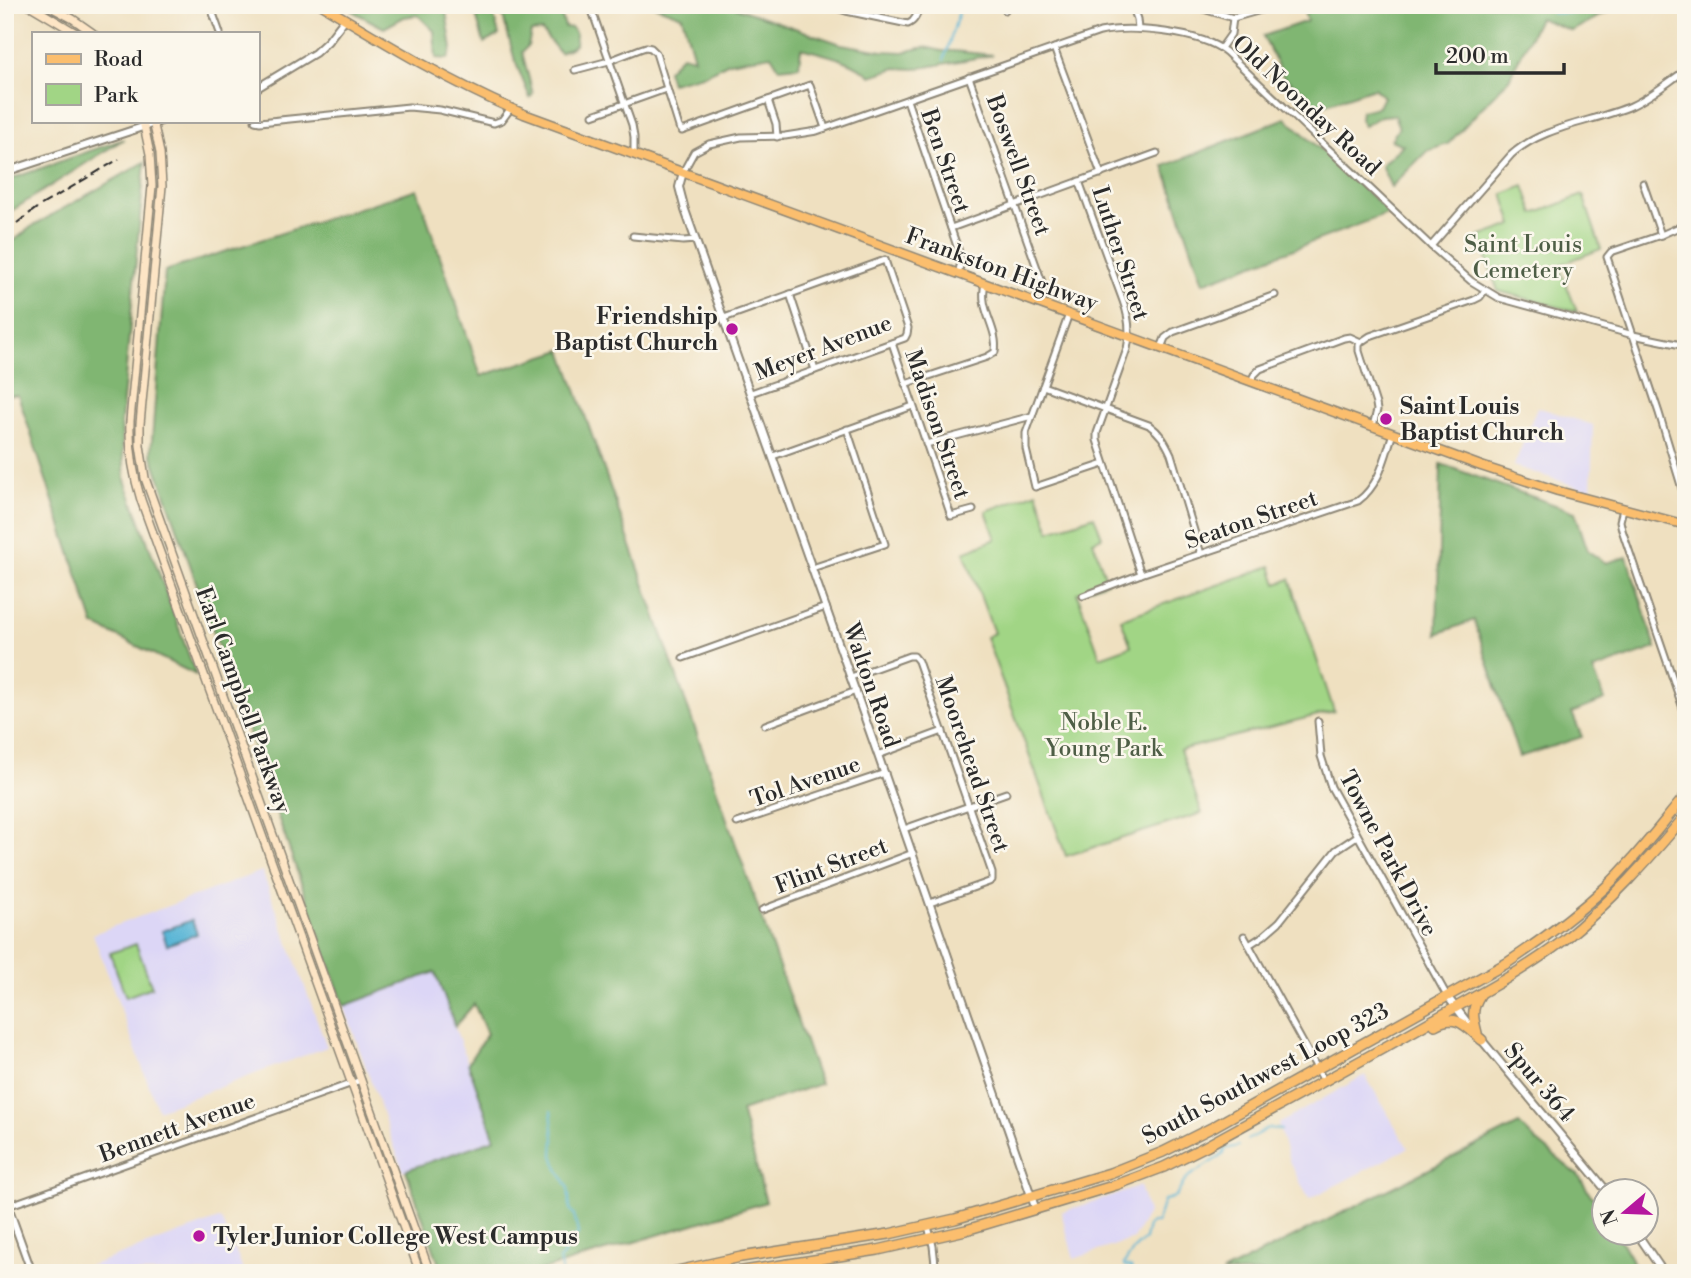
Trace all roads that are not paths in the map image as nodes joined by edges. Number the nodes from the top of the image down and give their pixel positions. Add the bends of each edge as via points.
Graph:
1 (29, 5) edge
2 (47, 5) edge
3 (210, 5) edge
4 (322, 5) edge
5 (590, 5) edge
6 (827, 5) edge
7 (919, 5) edge
8 (1132, 5) edge
9 (1178, 5) edge
10 (1269, 5) edge
11 (1683, 5) edge
12 (1686, 14) edge
13 (1233, 18) junction
14 (73, 19) junction
15 (345, 19) junction
16 (68, 28) junction
17 (1138, 29) junction
18 (74, 32) edge
19 (92, 32) edge
20 (220, 32) edge
21 (1054, 48) junction
22 (1221, 48) junction
23 (609, 61) junction
24 (1686, 70) edge
25 (575, 71) dead end
26 (969, 77) junction
27 (259, 87) edge
28 (666, 89) junction
29 (768, 100) junction
30 (907, 100) junction
31 (625, 104) junction
32 (511, 108) junction
33 (593, 115) dead end
34 (156, 122) edge
35 (259, 122) edge
36 (144, 123) edge
37 (825, 128) junction
38 (776, 136) junction
39 (1157, 153) dead end
40 (634, 155) junction
41 (5, 172) edge
42 (683, 172) junction
43 (1101, 174) junction
44 (1079, 181) junction
45 (1643, 183) dead end
46 (1015, 205) junction
47 (1686, 224) edge
48 (951, 228) junction
49 (1661, 235) junction
50 (633, 236) dead end
51 (696, 240) junction
52 (1431, 246) junction
53 (889, 248) junction
54 (885, 260) junction
55 (958, 274) junction
56 (985, 284) junction
57 (1485, 290) junction
58 (790, 294) junction
59 (1275, 295) dead end
60 (1041, 304) junction
61 (1069, 314) junction
62 (724, 318) junction
63 (907, 334) joint
64 (1633, 335) junction
65 (1129, 337) junction
66 (1361, 342) junction
67 (892, 343) junction
68 (1686, 346) edge
69 (1161, 348) junction
70 (815, 370) junction
71 (1251, 381) junction
72 (905, 384) junction
73 (1043, 386) junction
74 (751, 393) junction
75 (913, 406) junction
76 (1105, 410) junction
77 (1031, 416) junction
78 (1373, 426) junction
79 (846, 429) junction
80 (1393, 433) junction
81 (926, 444) junction
82 (773, 456) junction
83 (1104, 464) junction
84 (146, 484) junction
85 (137, 486) junction
86 (1686, 502) edge
87 (1623, 509) junction
88 (973, 510) dead end
89 (1686, 525) edge
90 (1201, 554) junction
91 (812, 568) junction
92 (1141, 574) junction
93 (1083, 596) dead end
94 (826, 607) junction
95 (683, 658) dead end
96 (851, 677) junction
97 (856, 691) junction
98 (1686, 717) edge
99 (1318, 721) dead end
100 (765, 725) dead end
101 (943, 731) junction
102 (878, 755) junction
103 (885, 773) junction
104 (253, 782) junction
105 (244, 785) junction
106 (1006, 793) dead end
107 (1686, 795) edge
108 (969, 806) junction
109 (1686, 815) edge
110 (737, 823) dead end
111 (904, 829) junction
112 (1357, 836) junction
113 (912, 853) junction
114 (1632, 859) junction
115 (1639, 871) junction
116 (930, 903) junction
117 (762, 910) dead end
118 (1244, 936) dead end
119 (1249, 946) junction
120 (1482, 992) junction
121 (1447, 996) junction
122 (1455, 1008) junction
123 (1479, 1037) junction
124 (1394, 1042) junction
125 (1317, 1069) junction
126 (361, 1080) junction
127 (1324, 1081) junction
128 (351, 1083) junction
129 (1594, 1176) edge
130 (1032, 1197) junction
131 (6, 1203) edge
132 (1036, 1210) junction
133 (928, 1226) junction
134 (931, 1239) junction
135 (1645, 1246) edge
136 (32, 1273) edge
137 (420, 1273) edge
138 (430, 1273) edge
139 (668, 1273) edge
140 (730, 1273) edge
141 (936, 1273) edge
142 (1664, 1273) edge

1 - 16 main road
2 - 14 main road
3 - 20 street
4 - 15 main road, Frankston Highway
5 - 23 street
6 - 7 street via 908,24 916,18
8 - 17 street
9 - 13 street
10 - 13 street
11 - 12 street
13 - 22 street via 1231,34
14 - 16 main road
14 - 19 main road
15 - 27 street via 315,53
15 - 32 main road, Frankston Highway via 429,69
16 - 18 main road
17 - 21 street, Old Noonday Road via 1107,31
17 - 22 street, Old Noonday Road via 1199,38
21 - 26 street, Old Noonday Road
21 - 43 street, Luther Street
22 - 52 street, Old Noonday Road
23 - 25 street
23 - 28 street via 651,48
23 - 31 street
24 - 52 street via 1634,104 1522,145
26 - 30 street, Old Noonday Road
26 - 46 street, Boswell Street
28 - 29 street via 682,131
28 - 31 street
29 - 37 street via 810,85
29 - 38 street
30 - 37 street, Old Noonday Road
30 - 48 street, Ben Street
31 - 33 street
31 - 40 street via 634,131
32 - 35 street via 494,123 409,107
32 - 40 main road, Frankston Highway
34 - 84 main road, Earl Campbell Parkway via 162,186 139,424
36 - 41 street
36 - 85 main road, Earl Campbell Parkway via 152,186 130,421
37 - 38 street, Old Noonday Road
38 - 42 street, Old Noonday Road via 704,145 694,152
39 - 43 street
40 - 42 main road, Frankston Highway
42 - 51 street, Walton Road via 679,190
42 - 53 main road, Frankston Highway
43 - 44 street
44 - 46 street
44 - 65 street, Luther Street via 1123,301
45 - 49 street
46 - 48 street
46 - 60 street, Boswell Street via 1044,288
47 - 49 street
48 - 55 street, Ben Street via 961,259
49 - 64 street via 1608,255
50 - 51 street
51 - 62 street, Walton Road
52 - 57 street, Old Noonday Road
53 - 54 street
53 - 55 main road, Frankston Highway
54 - 58 street
54 - 63 street, Madison Street
55 - 56 main road, Frankston Highway
56 - 60 main road, Frankston Highway
56 - 72 street via 983,300 995,352
57 - 64 street, Old Noonday Road
57 - 66 street via 1474,300
58 - 62 street
58 - 70 street
59 - 69 street via 1173,332
60 - 61 main road, Frankston Highway
61 - 65 main road, Frankston Highway
61 - 73 street
62 - 74 street, Walton Road
63 - 67 street, Meyer Avenue
64 - 68 street, Old Noonday Road
64 - 86 street
65 - 69 main road, Frankston Highway
65 - 76 street, Luther Street
66 - 71 street via 1350,337 1333,342 1261,369
66 - 78 street via 1359,351 1376,404
67 - 70 street, Meyer Avenue
67 - 72 street, Madison Street
69 - 71 main road, Frankston Highway
70 - 74 street, Meyer Avenue
71 - 78 main road, Frankston Highway
72 - 75 street, Madison Street
73 - 76 street
73 - 77 street
74 - 82 street, Walton Road
75 - 79 street
75 - 81 street, Madison Street
76 - 83 street, Luther Street via 1097,440
76 - 90 street via 1149,425 1165,441
77 - 81 street
77 - 83 street via 1026,440 1035,487
78 - 80 main road, Frankston Highway
79 - 82 street
79 - 91 street via 885,544
80 - 87 main road, Frankston Highway via 1540,486
80 - 90 street, Seaton Street via 1375,482 1358,501
81 - 88 street, Madison Street via 951,516
82 - 91 street, Walton Road
83 - 92 street, Luther Street
84 - 85 main road
84 - 104 main road, Earl Campbell Parkway
85 - 105 main road, Earl Campbell Parkway
87 - 89 main road, Frankston Highway
87 - 98 street via 1622,530
90 - 92 street, Seaton Street
91 - 94 street, Walton Road
92 - 93 street, Seaton Street
94 - 95 street
94 - 96 street, Walton Road
96 - 97 street, Walton Road
96 - 101 street, Moorehead Street via 914,656
97 - 100 street
97 - 102 street, Walton Road
99 - 112 street, Towne Park Drive via 1327,776
101 - 102 street
101 - 108 street, Moorehead Street
102 - 103 street, Walton Road
103 - 110 street, Tol Avenue
103 - 111 street, Walton Road
104 - 105 main road
104 - 126 main road, Earl Campbell Parkway
105 - 128 main road, Earl Campbell Parkway
106 - 108 street
107 - 114 highway, South Southwest Loop 323
108 - 111 street
108 - 116 street, Moorehead Street via 992,880
109 - 115 highway, South Southwest Loop 323
111 - 113 street, Walton Road
112 - 119 street via 1336,849 1279,922
112 - 121 street, Towne Park Drive
113 - 116 street, Walton Road
113 - 117 street, Flint Street
114 - 115 highway
114 - 121 highway, South Southwest Loop 323 via 1545,937
115 - 120 highway, South Southwest Loop 323 via 1562,941
116 - 130 street, Walton Road
118 - 119 street
119 - 125 street
120 - 122 highway, South Southwest Loop 323
120 - 123 highway via 1473,1013
121 - 122 street, Spur 364
121 - 125 highway, South Southwest Loop 323
122 - 123 street, Spur 364
122 - 124 highway, South Southwest Loop 323
123 - 124 highway via 1461,1023 1448,1020
123 - 129 street, Spur 364
124 - 127 highway, South Southwest Loop 323
125 - 127 street
125 - 130 highway, South Southwest Loop 323 via 1170,1149
126 - 128 street, Bennett Avenue
126 - 138 main road, Earl Campbell Parkway
127 - 132 highway, South Southwest Loop 323 via 1179,1160
128 - 131 street, Bennett Avenue
128 - 137 main road, Earl Campbell Parkway
130 - 132 street, Walton Road
130 - 133 highway, South Southwest Loop 323
131 - 136 street
132 - 134 highway, South Southwest Loop 323
133 - 134 street
133 - 139 highway, South Southwest Loop 323
134 - 140 highway, South Southwest Loop 323
134 - 141 street
135 - 142 street

